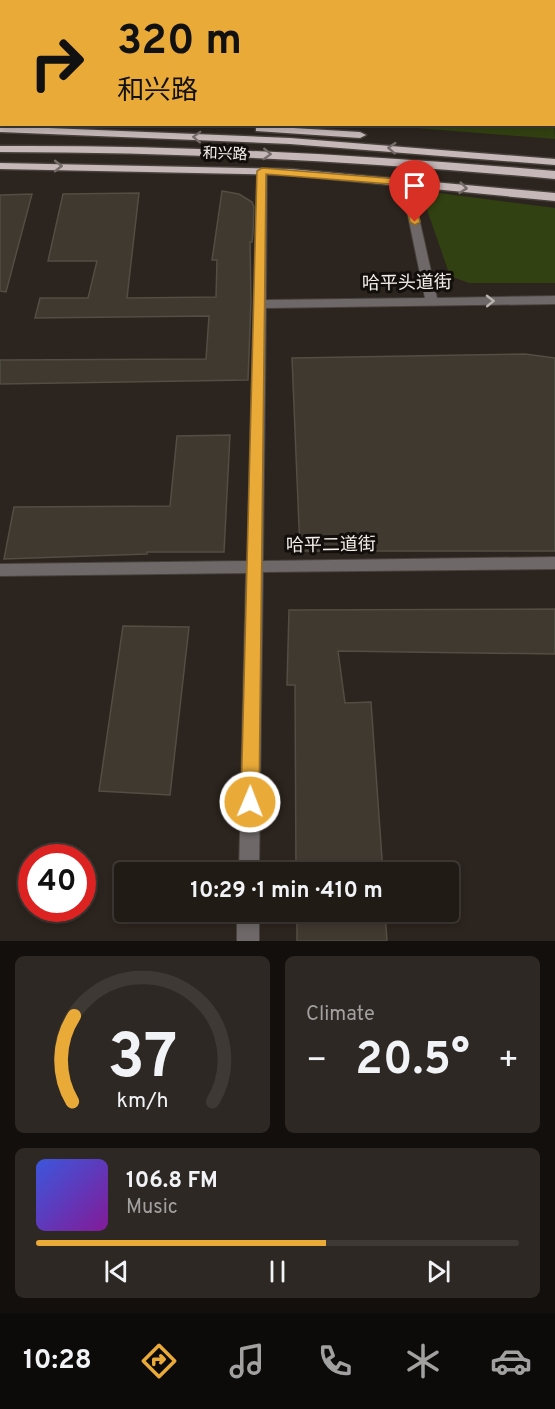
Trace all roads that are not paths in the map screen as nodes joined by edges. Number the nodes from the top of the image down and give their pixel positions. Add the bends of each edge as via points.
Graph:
1 (197, 126) edge
2 (0, 129) edge
3 (0, 150) edge
4 (555, 151) edge
5 (555, 162) edge
6 (0, 166) edge
7 (262, 171) junction
8 (555, 174) edge
9 (406, 182) junction
10 (555, 197) edge
11 (555, 300) edge
12 (432, 302) junction
13 (259, 304) junction
14 (555, 563) edge
15 (254, 567) junction
16 (0, 570) edge
17 (249, 862) edge
18 (248, 922) edge
19 (248, 941) edge

1 - 4 highway, 和兴路 via 304,130
5 -> 2 highway, 和兴路 via 290,141
3 -> 8 highway via 124,149 321,156
6 -> 7 highway, 和兴路
7 - 9 highway, 和兴路
7 - 13 street
9 -> 10 highway, 和兴路
9 - 12 street
12 -> 11 street, 哈平头道街
12 - 13 street, 哈平头道街
13 - 15 street
14 - 15 street, 哈平二道街
15 - 16 street, 哈平二道街
15 - 17 street
18 - 19 street

